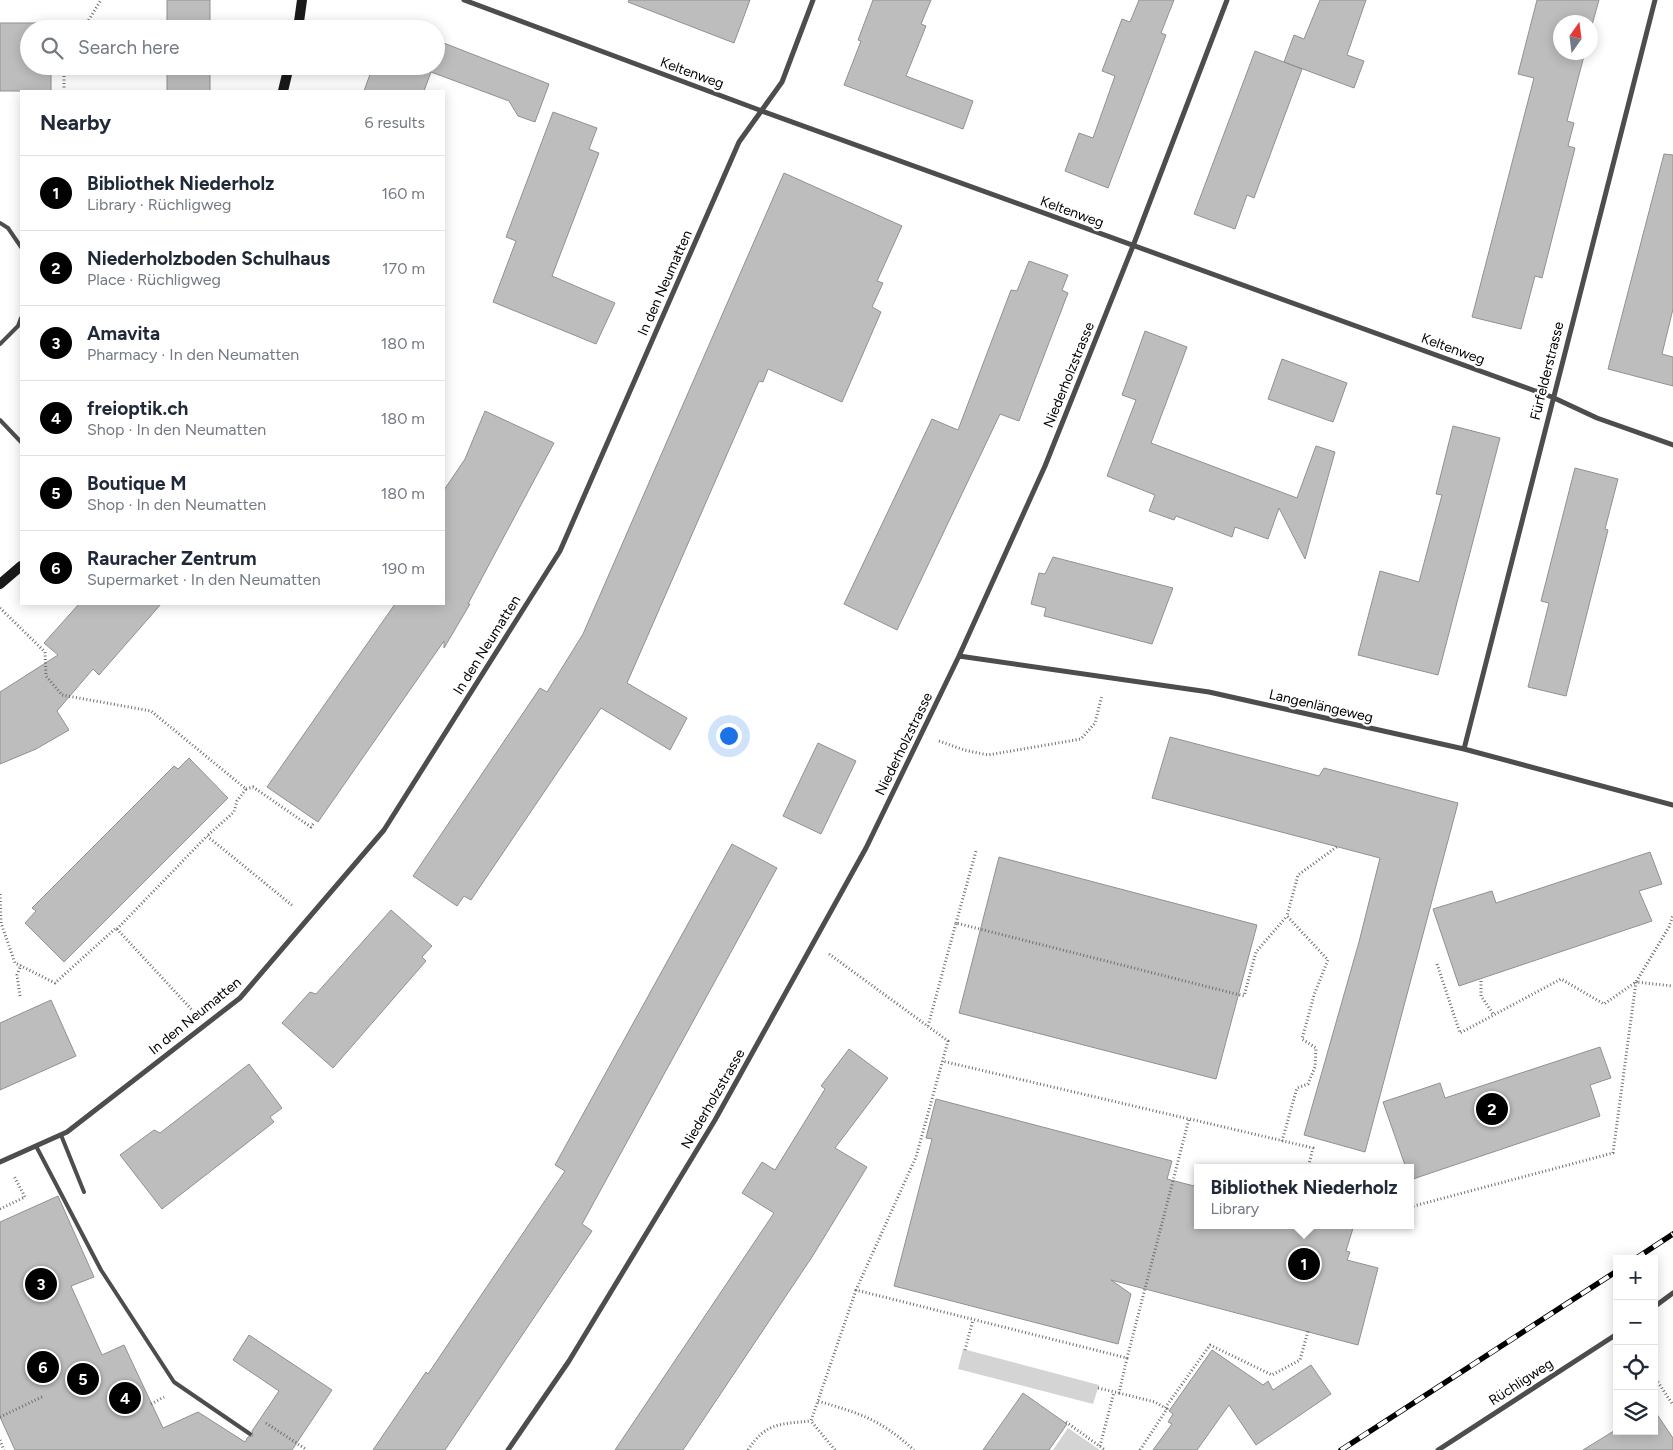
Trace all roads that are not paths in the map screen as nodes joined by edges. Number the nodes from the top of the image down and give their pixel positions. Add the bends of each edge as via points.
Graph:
1 (302, 0) edge
2 (464, 0) edge
3 (813, 0) edge
4 (1227, 0) edge
5 (1655, 0) edge
6 (299, 20) edge
7 (287, 75) edge
8 (283, 90) edge
9 (762, 111) junction
10 (0, 223) edge
11 (20, 246) edge
12 (1133, 246) junction
13 (20, 321) edge
14 (0, 344) edge
15 (1552, 397) junction
16 (0, 420) edge
17 (20, 441) edge
18 (1673, 445) edge
19 (20, 567) edge
20 (0, 584) edge
21 (959, 656) junction
22 (1464, 749) junction
23 (1673, 805) edge
24 (61, 1135) junction
25 (36, 1146) junction
26 (2, 1161) edge
27 (84, 1192) dead end
28 (1673, 1293) edge
29 (1658, 1304) edge
30 (1613, 1337) edge
31 (250, 1434) dead end
32 (508, 1450) edge
33 (1438, 1450) edge

1 - 6 main road
2 - 9 street, Keltenweg
3 - 9 street, In den Neumatten via 782,82
4 - 12 street, Niederholzstrasse
5 - 15 street, Fürfelderstrasse
7 - 8 main road
9 - 12 street, Keltenweg
9 - 24 street, In den Neumatten via 739,142 560,551 384,830 240,998
10 - 11 lane via 8,228
12 - 15 street, Keltenweg
12 - 21 street, Niederholzstrasse via 1045,466
13 - 14 lane
15 - 18 street, Keltenweg via 1597,418
15 - 22 street, Fürfelderstrasse
16 - 17 lane
19 - 20 main road
21 - 22 street, Langenlängeweg via 1209,692
21 - 32 street, Niederholzstrasse via 866,848 715,1120 569,1361
22 - 23 street, Langenlängeweg
24 - 25 street, In den Neumatten
24 - 27 lane
25 - 26 street, In den Neumatten
25 - 31 lane via 101,1270 174,1382
28 - 29 street
30 - 33 street, Rüchligweg

